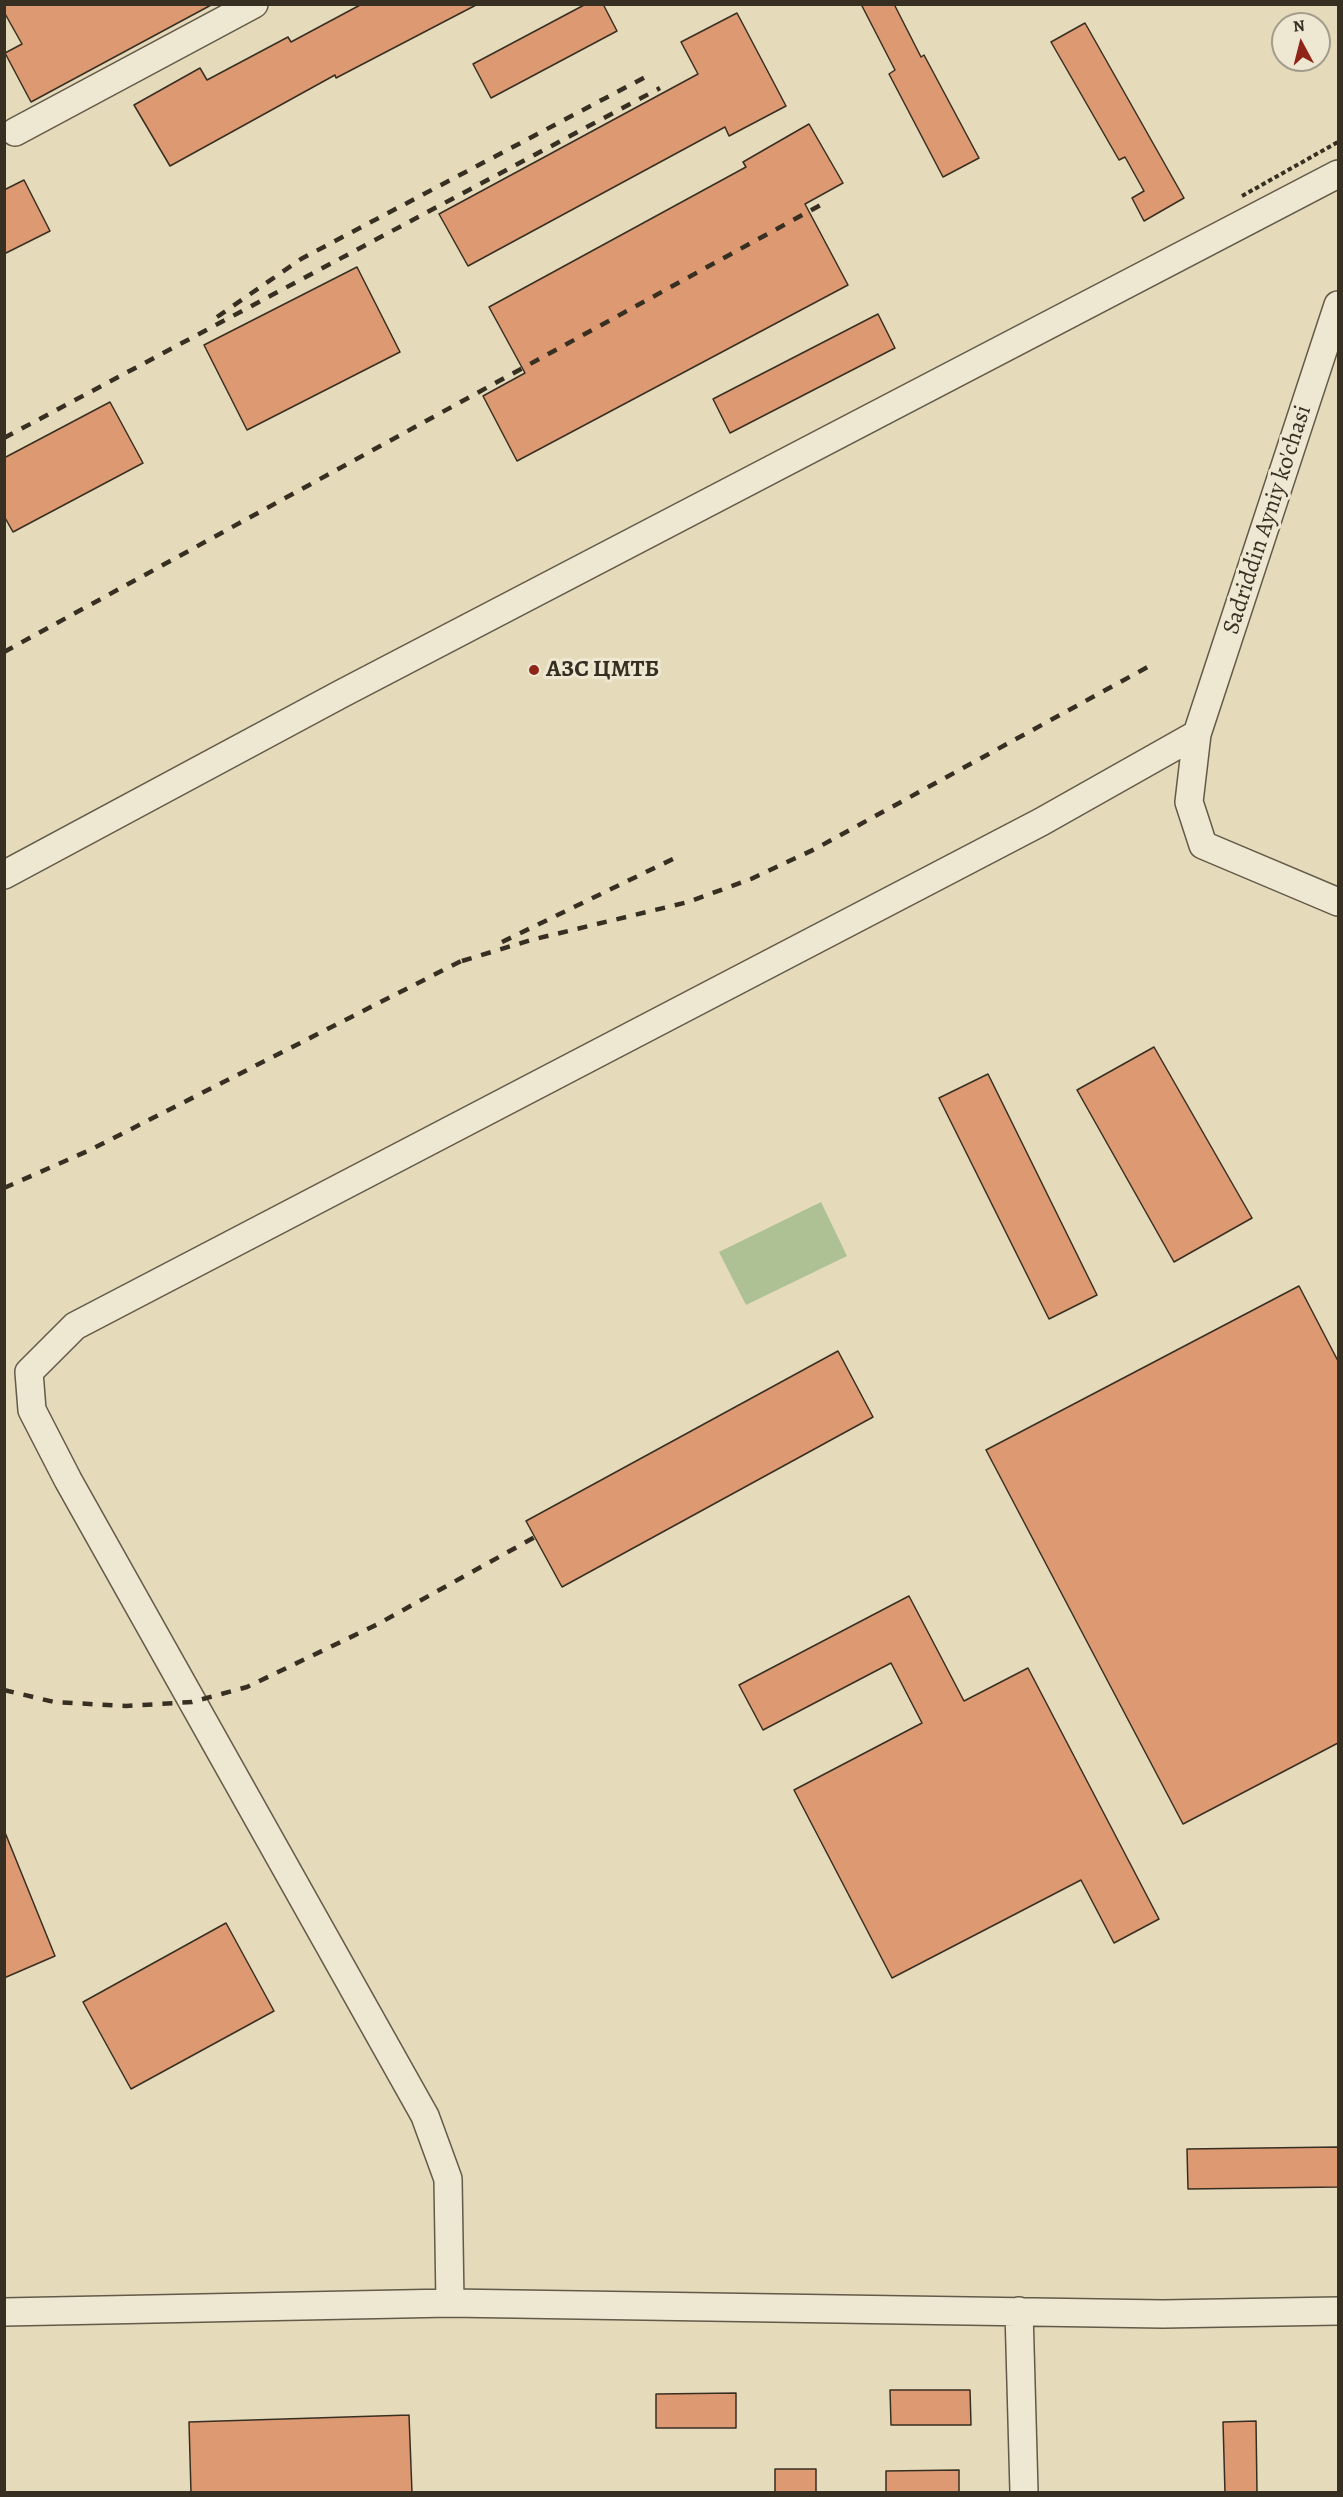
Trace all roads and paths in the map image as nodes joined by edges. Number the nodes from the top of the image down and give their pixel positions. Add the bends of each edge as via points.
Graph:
1 (254, 4) edge
2 (8, 128) edge
3 (1338, 174) edge
4 (1338, 305) edge
5 (1197, 734) junction
6 (4, 875) edge
7 (1338, 902) edge
8 (450, 2303) junction
9 (1019, 2311) junction
10 (1338, 2311) edge
11 (4, 2312) edge
12 (1024, 2493) edge

1 - 2 street
3 - 6 street via 341,694
4 - 5 street, Sadriddin Ayniy ko'chasi
5 - 7 street, Sadriddin Ayniy ko'chasi via 1189,802 1203,845
5 - 8 street via 1030,827 75,1326 29,1372 32,1410 68,1480 425,2116 448,2179
8 - 9 street
8 - 11 street
9 - 10 street
9 - 12 street

